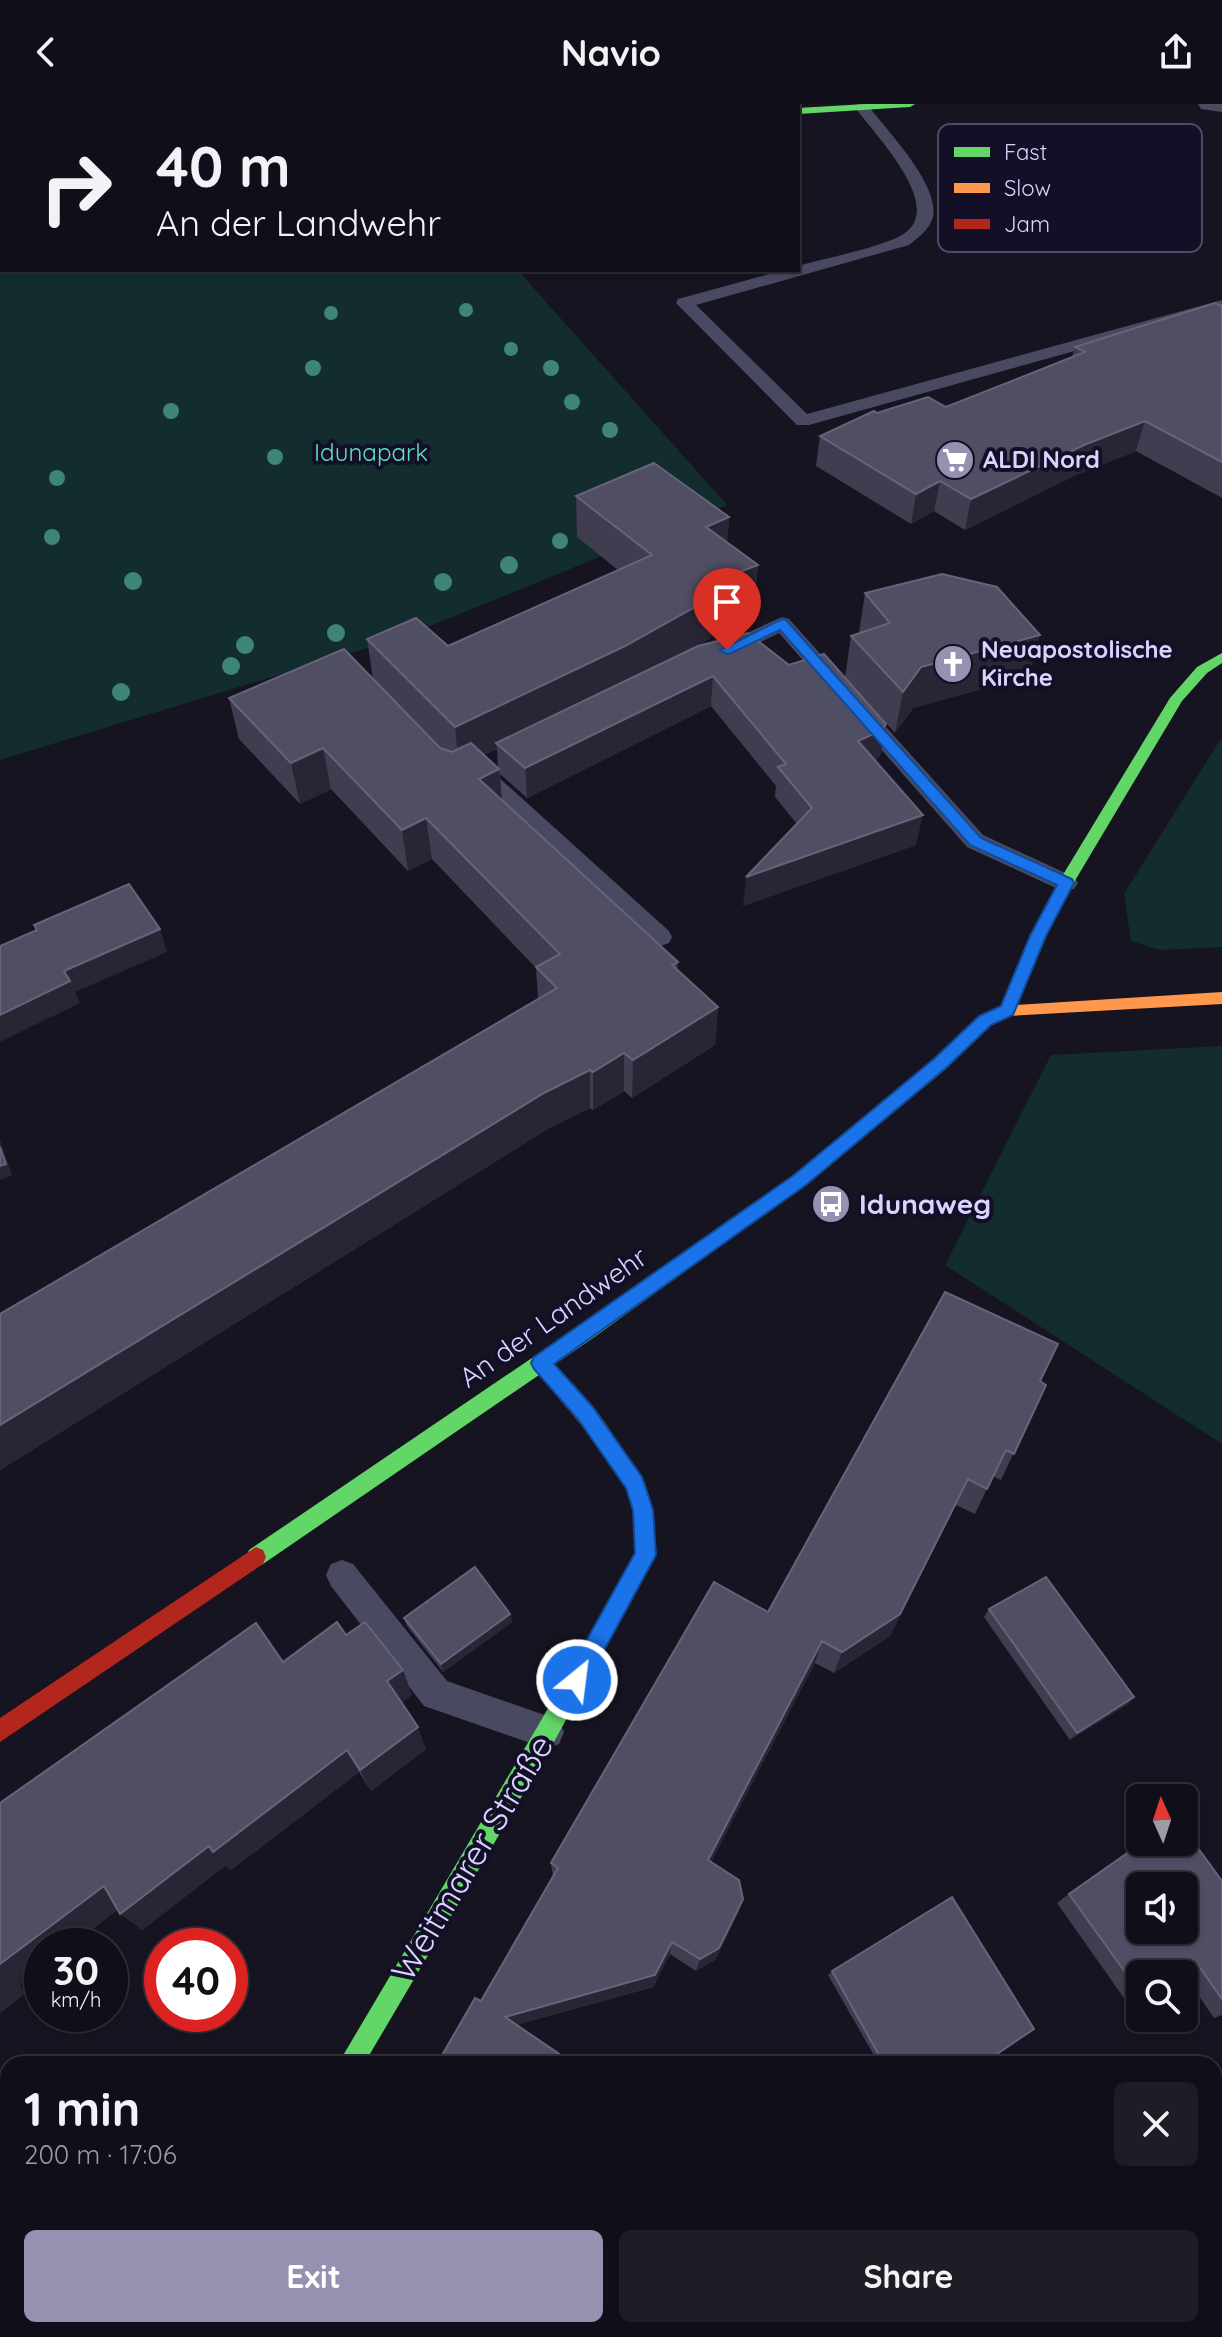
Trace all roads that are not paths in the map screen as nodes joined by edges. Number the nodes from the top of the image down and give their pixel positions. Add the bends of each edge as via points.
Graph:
1 (910, 104) edge
2 (1209, 104) edge
3 (1222, 105) edge
4 (866, 106) edge
5 (800, 111) edge
6 (800, 271) edge
7 (795, 272) edge
8 (1222, 305) edge
9 (1222, 657) edge
10 (699, 664) edge
11 (506, 757) edge
12 (478, 771) junction
13 (455, 782) edge
14 (1066, 883) junction
15 (660, 937) dead end
16 (1222, 998) edge
17 (1007, 1010) junction
18 (541, 1363) junction
19 (342, 1575) dead end
20 (0, 1731) edge
21 (547, 1732) junction
22 (355, 2056) edge

1 - 4 street
2 - 3 street
4 - 5 street
4 - 6 lane via 918,183 927,203 925,221 903,242
7 - 8 lane via 684,303 803,421
9 - 14 street via 1177,698
10 - 14 lane via 782,623 975,841
11 - 12 lane
12 - 13 lane
12 - 15 lane
14 - 17 street
16 - 17 street
17 - 18 street, An der Landwehr via 985,1021 800,1180
18 - 20 street, An der Landwehr
18 - 21 street, Weitmarer Straße via 585,1412 635,1483 646,1555
19 - 21 lane via 436,1694
21 - 22 street, Weitmarer Straße

